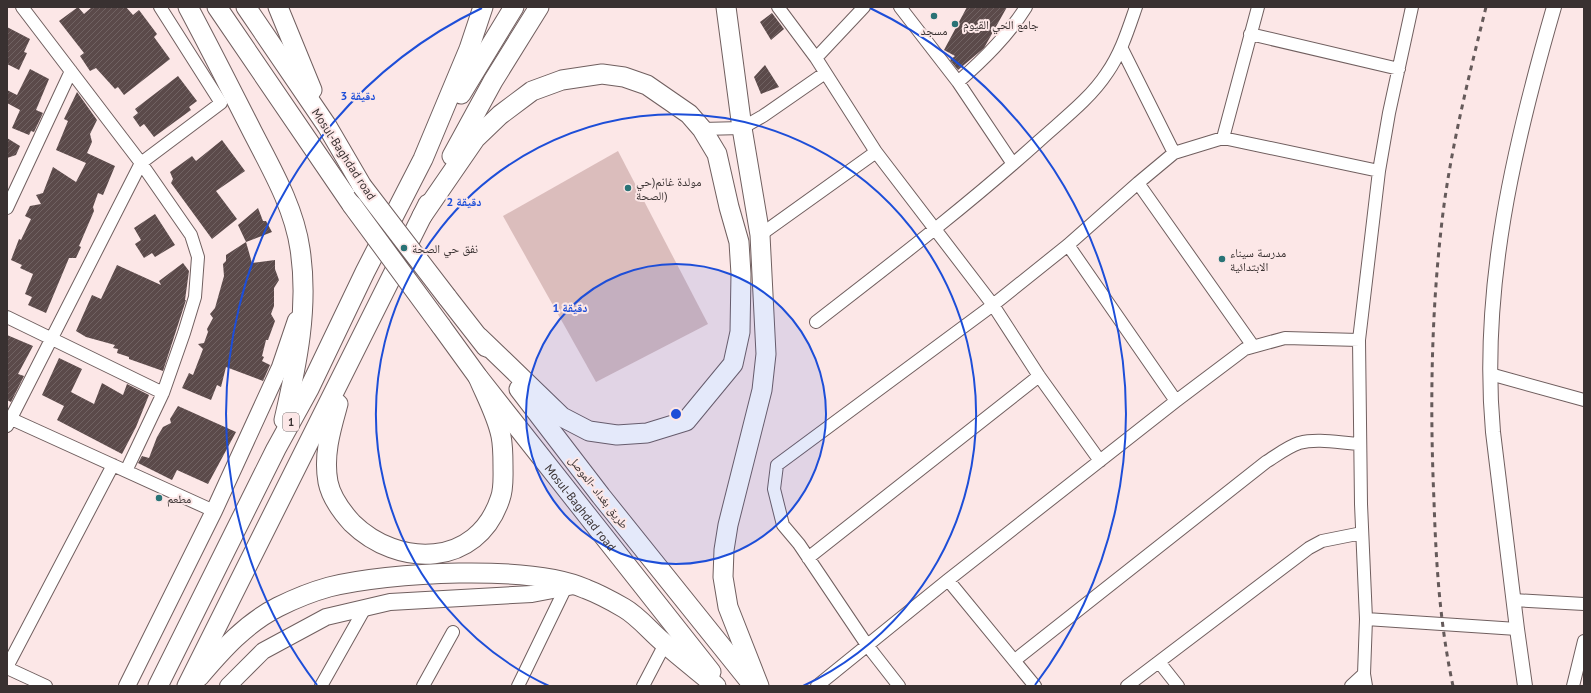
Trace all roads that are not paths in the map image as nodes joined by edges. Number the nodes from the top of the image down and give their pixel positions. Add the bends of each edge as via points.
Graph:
1 (22, 7) edge
2 (160, 7) edge
3 (188, 7) edge
4 (217, 7) edge
5 (246, 7) edge
6 (278, 7) edge
7 (483, 7) edge
8 (514, 7) edge
9 (539, 7) edge
10 (726, 7) edge
11 (778, 7) edge
12 (864, 7) edge
13 (900, 7) edge
14 (1026, 7) edge
15 (1136, 7) edge
16 (1258, 7) edge
17 (1412, 7) edge
18 (1554, 7) edge
19 (1250, 34) junction
20 (1122, 49) junction
21 (816, 58) junction
22 (1400, 68) junction
23 (71, 71) junction
24 (825, 73) junction
25 (958, 82) junction
26 (327, 126) junction
27 (742, 128) junction
28 (702, 129) junction
29 (1223, 138) junction
30 (876, 152) junction
31 (1174, 154) junction
32 (423, 159) junction
33 (141, 163) junction
34 (1013, 164) junction
35 (1379, 170) junction
36 (1138, 182) junction
37 (7, 208) edge
38 (422, 216) junction
39 (936, 229) junction
40 (760, 235) junction
41 (1068, 245) junction
42 (304, 296) junction
43 (447, 297) joint
44 (993, 305) junction
45 (7, 317) edge
46 (816, 322) dead end
47 (52, 338) junction
48 (479, 338) junction
49 (1358, 340) junction
50 (360, 342) junction
51 (1253, 346) junction
52 (1490, 374) junction
53 (1039, 376) junction
54 (478, 377) junction
55 (163, 393) junction
56 (1584, 400) edge
57 (1176, 401) junction
58 (8, 421) edge
59 (1360, 444) junction
60 (276, 450) junction
61 (1100, 461) junction
62 (113, 465) junction
63 (126, 471) junction
64 (214, 511) junction
65 (1362, 533) junction
66 (808, 558) junction
67 (948, 580) junction
68 (572, 586) junction
69 (1513, 600) junction
70 (1584, 604) edge
71 (365, 608) junction
72 (1366, 619) junction
73 (1516, 629) junction
74 (453, 632) dead end
75 (1584, 642) edge
76 (665, 644) junction
77 (867, 645) junction
78 (1015, 660) junction
79 (1160, 662) junction
80 (7, 668) edge
81 (1364, 674) junction
82 (1578, 681) edge
83 (46, 686) edge
84 (127, 686) edge
85 (158, 686) edge
86 (187, 686) edge
87 (192, 686) edge
88 (228, 686) edge
89 (321, 686) edge
90 (423, 686) edge
91 (518, 686) edge
92 (643, 686) edge
93 (716, 686) edge
94 (722, 686) edge
95 (753, 686) edge
96 (759, 686) edge
97 (818, 686) edge
98 (899, 686) edge
99 (1035, 686) edge
100 (1127, 686) edge
101 (1178, 686) edge
102 (1350, 686) edge
103 (1366, 686) edge
104 (1525, 686) edge

1 - 23 street
2 - 33 street via 221,103
3 - 42 highway via 283,194 300,247
4 - 54 highway, Mosul-Baghdad road, bridge via 352,205
5 - 26 highway, Mosul-Baghdad road
6 - 26 highway
7 - 32 highway via 469,49
8 - 32 highway
9 - 38 highway via 469,122
10 - 27 highway
11 - 21 street
12 - 21 street
13 - 25 street
14 - 25 street via 1001,40
15 - 20 street
16 - 19 street
17 - 22 street
18 - 52 street via 1512,166 1498,264
19 - 22 street
19 - 29 street
20 - 31 street
20 - 34 street via 1107,74 1089,95
21 - 24 street
22 - 35 street
23 - 33 street
23 - 37 street
24 - 27 street
24 - 30 street
25 - 34 street
26 - 43 highway, Mosul-Baghdad road, bridge via 362,186
27 - 28 street
27 - 40 highway
28 - 38 highway via 689,114 653,89 624,77 602,74 562,80 532,91 500,114 475,139
28 - 48 highway via 717,154 739,242 740,332 733,364 686,421 648,433 617,435 589,431 562,417
29 - 31 street
29 - 35 street
30 - 39 street
30 - 40 street
31 - 36 street
32 - 60 highway, 1
33 - 47 street
33 - 55 street via 191,235 198,257 195,297
34 - 39 street
35 - 49 street
36 - 41 street
36 - 51 street
38 - 50 highway
39 - 44 street
39 - 46 street
40 - 96 highway via 766,354 760,396 728,525 723,577 728,607
41 - 44 street
41 - 57 street
42 - 60 highway via 299,356
42 - 64 main road via 280,367
43 - 48 highway, طريق بغداد -الموصل
44 - 53 street
44 - 66 street via 777,465 774,489 783,525
45 - 47 street
47 - 55 street
47 - 58 street
48 - 95 highway, طريق بغداد -الموصل
49 - 51 street via 1285,338
49 - 59 street
50 - 54 highway via 330,432 326,459 328,483 335,501 361,532 400,552 438,555 457,548 472,540 494,514 501,498 503,478 501,436
50 - 86 highway
51 - 57 street via 1245,349
52 - 56 street
52 - 69 street via 1493,432
53 - 61 street
53 - 66 street
54 - 94 highway, Mosul-Baghdad road
55 - 63 street
57 - 61 street
58 - 62 street
59 - 65 street
59 - 78 street via 1320,441 1299,444 1285,450
60 - 85 highway, 1
61 - 67 street
62 - 63 street
62 - 80 street
63 - 64 street
64 - 84 main road
65 - 72 street
65 - 79 street via 1322,541 1309,548
66 - 77 street
67 - 77 street
67 - 78 street
68 - 71 main road via 532,594 390,602
68 - 76 highway via 625,608
68 - 87 highway via 526,576 458,573 387,578 328,587 301,596 252,624 216,657
68 - 91 street
69 - 70 street
69 - 73 street
71 - 88 main road via 326,617 299,630 263,651
71 - 89 street
72 - 73 street
72 - 81 street
73 - 104 street
74 - 90 street
75 - 82 street
76 - 92 street
76 - 93 highway
77 - 97 street
77 - 98 street
78 - 99 street
79 - 100 street
79 - 101 street
80 - 83 street
81 - 102 street
81 - 103 street

